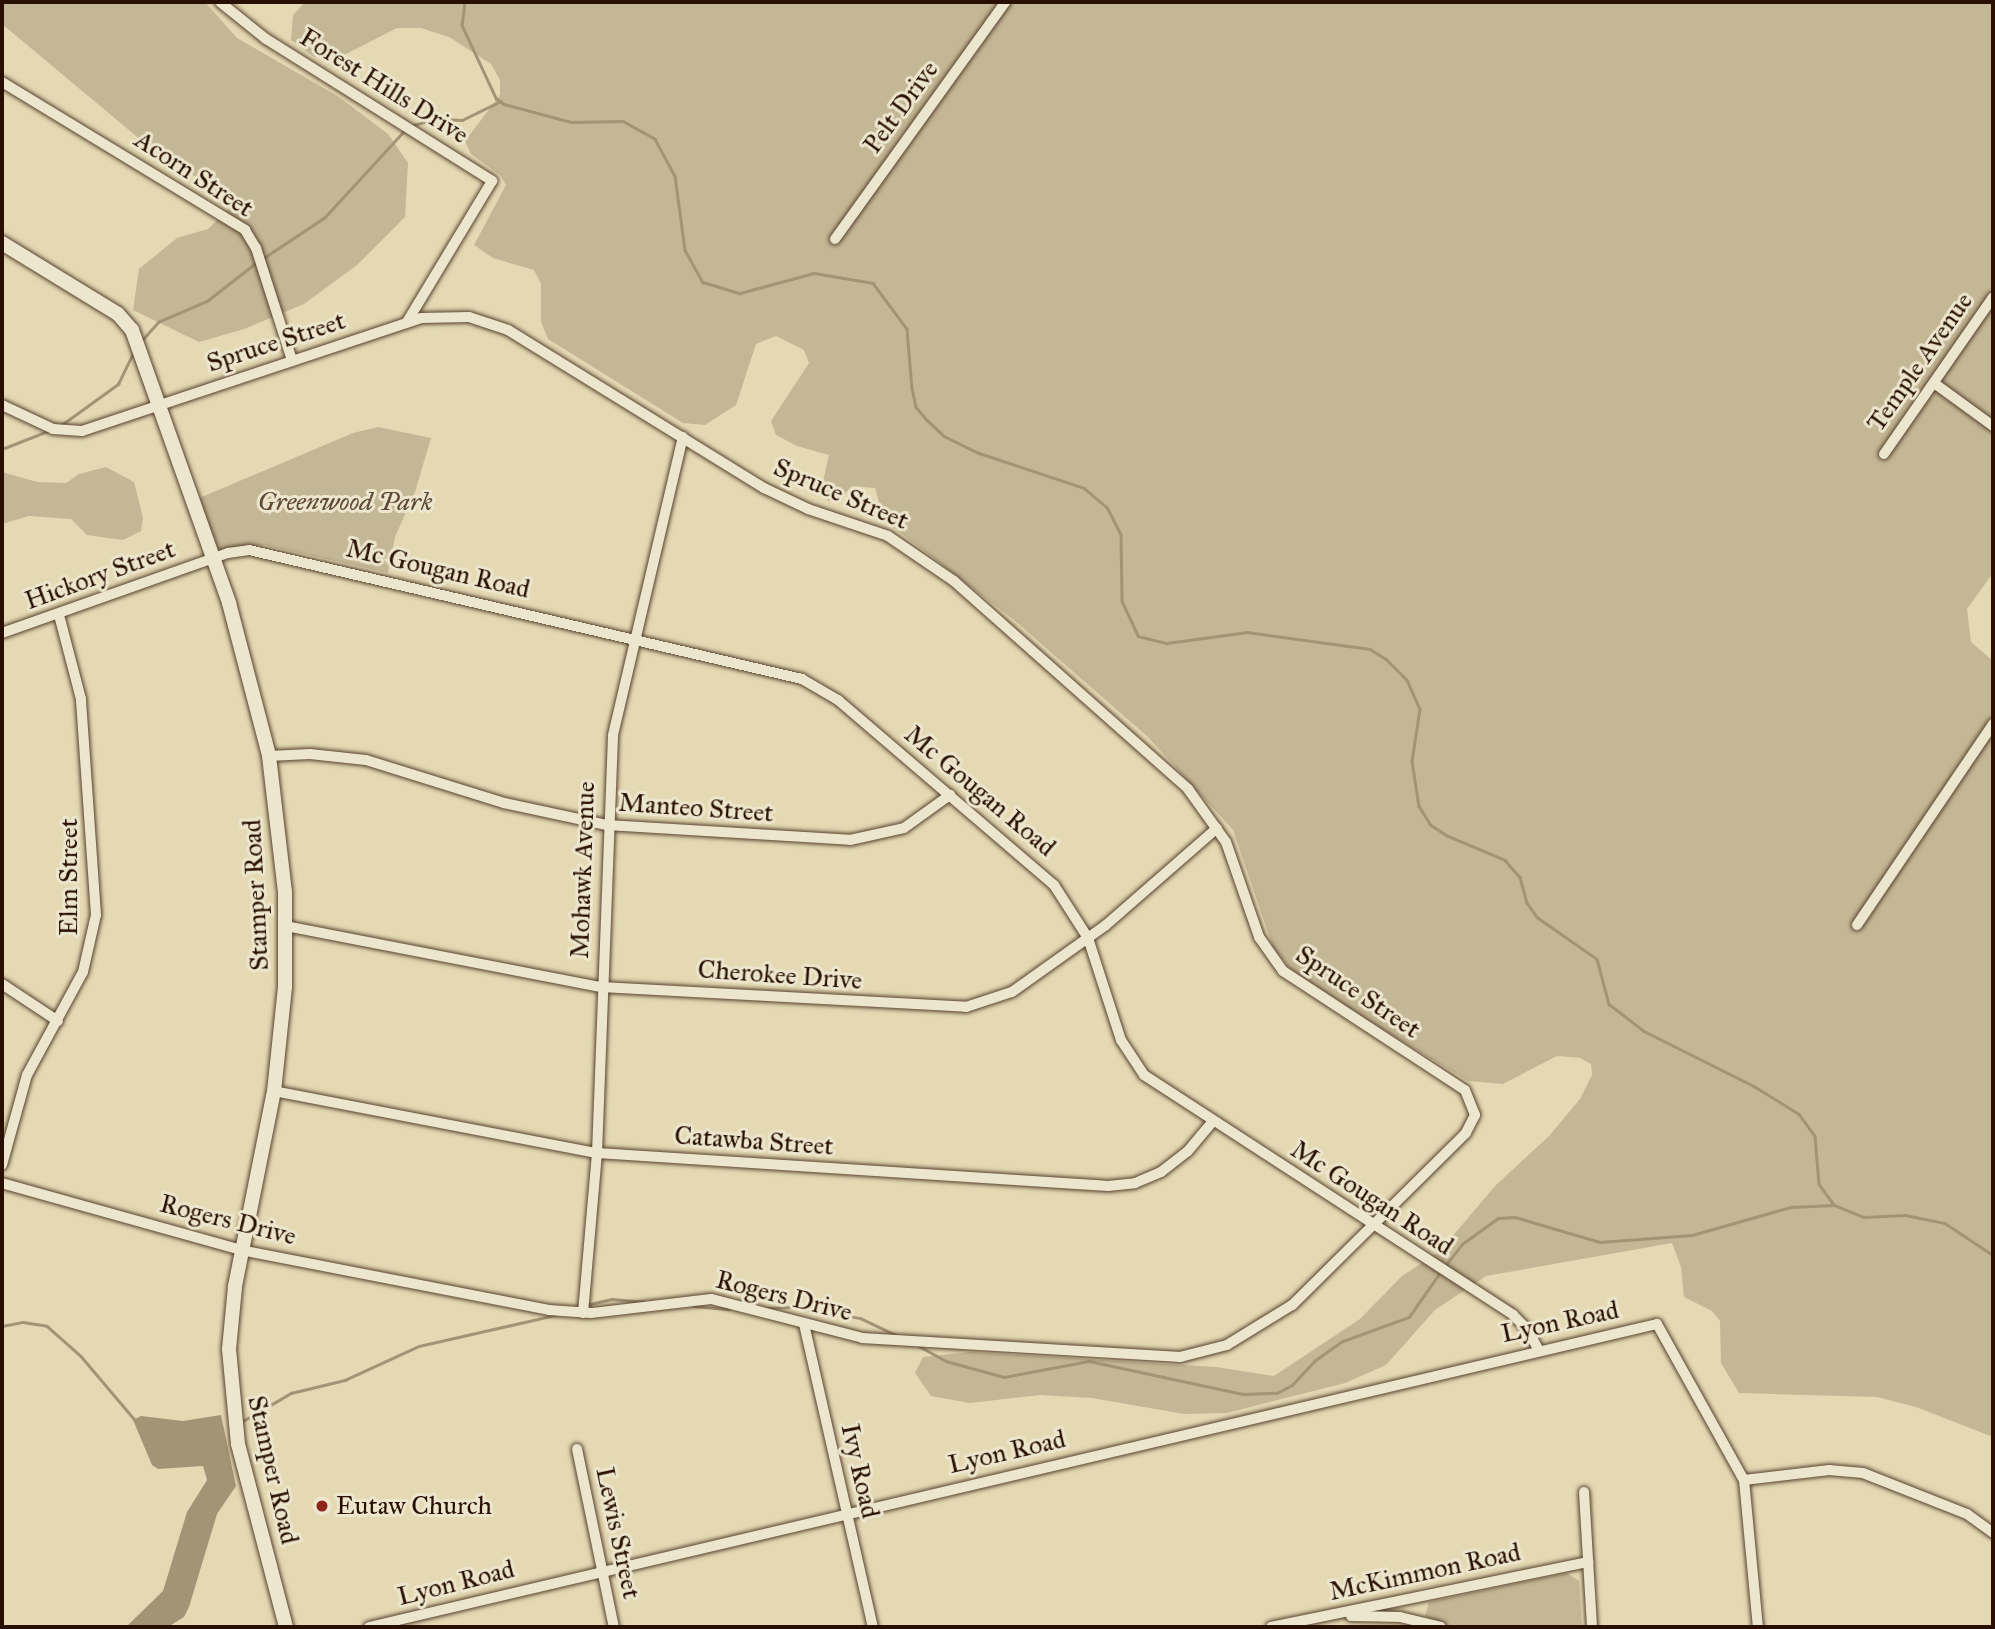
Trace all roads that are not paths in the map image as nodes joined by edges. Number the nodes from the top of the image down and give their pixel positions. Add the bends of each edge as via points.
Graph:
1 (219, 2) edge
2 (1005, 2) edge
3 (2, 82) edge
4 (835, 239) dead end
5 (2, 243) edge
6 (1993, 297) edge
7 (407, 322) junction
8 (292, 360) junction
9 (1934, 383) junction
10 (159, 404) junction
11 (2, 405) edge
12 (1993, 426) edge
13 (683, 437) junction
14 (1884, 454) dead end
15 (214, 558) junction
16 (59, 615) junction
17 (2, 633) edge
18 (634, 638) junction
19 (1993, 724) edge
20 (269, 756) junction
21 (950, 795) junction
22 (607, 825) junction
23 (1217, 828) junction
24 (1857, 925) dead end
25 (286, 926) junction
26 (1088, 938) junction
27 (2, 984) edge
28 (601, 986) junction
29 (58, 1021) junction
30 (274, 1091) junction
31 (1475, 1115) joint
32 (1212, 1122) junction
33 (597, 1153) junction
34 (2, 1165) edge
35 (2, 1182) edge
36 (1374, 1226) junction
37 (245, 1251) junction
38 (583, 1313) junction
39 (804, 1324) junction
40 (1538, 1349) junction
41 (577, 1449) dead end
42 (1744, 1480) junction
43 (1584, 1492) dead end
44 (846, 1513) junction
45 (1993, 1533) edge
46 (1588, 1562) junction
47 (602, 1571) junction
48 (1331, 1616) junction
49 (286, 1627) edge
50 (369, 1627) edge
51 (614, 1627) edge
52 (873, 1627) edge
53 (1271, 1627) edge
54 (1441, 1627) edge
55 (1592, 1627) edge
56 (1758, 1627) edge

1 - 7 street, Forest Hills Drive via 266,39 492,181
2 - 4 street, Pelt Drive
3 - 8 street, Acorn Street via 245,230 256,248
5 - 10 street, Stamper Road via 118,314 135,336
6 - 9 street, Temple Avenue
7 - 8 street, Spruce Street
7 - 13 street, Spruce Street via 448,315 496,324
8 - 10 street, Spruce Street
9 - 12 street
9 - 14 street, Temple Avenue
10 - 11 street, Spruce Street via 73,432 53,429
10 - 15 street, Stamper Road
13 - 18 street, Mohawk Avenue
13 - 23 street, Spruce Street via 789,501 888,536 945,574 1168,770
15 - 16 street, Hickory Street
15 - 18 street, Mc Gougan Road via 263,551
15 - 20 street, Stamper Road via 247,662
16 - 17 street, Hickory Street
16 - 29 street, Elm Street via 81,699 96,915 87,962
18 - 21 street, Mc Gougan Road via 769,669 811,684 838,700
18 - 22 street, Mohawk Avenue via 613,735
19 - 24 street
20 - 22 street, Manteo Street via 310,754 366,760 504,803
20 - 25 street, Stamper Road via 282,844
21 - 22 street, Manteo Street via 904,828 864,839
21 - 26 street, Mc Gougan Road via 1054,885
22 - 28 street, Mohawk Avenue
23 - 26 street, Cherokee Drive
23 - 31 street, Spruce Street via 1234,861 1259,937 1273,960 1293,979 1465,1090
25 - 28 street, Cherokee Drive
25 - 30 street, Stamper Road
26 - 28 street, Cherokee Drive via 1012,992 966,1007
26 - 32 street, Mc Gougan Road via 1121,1040 1135,1064 1154,1084
27 - 29 street
28 - 33 street, Mohawk Avenue
29 - 34 street, Elm Street via 27,1075
30 - 33 street, Catawba Street
30 - 37 street, Stamper Road
31 - 36 street, Rogers Drive via 1466,1133
32 - 33 street, Catawba Street via 1172,1164 1148,1178 1121,1185
32 - 36 street, Mc Gougan Road
33 - 38 street, Mohawk Avenue
35 - 37 street, Rogers Drive
36 - 39 street, Rogers Drive via 1313,1287 1269,1322 1227,1345 1194,1355 1104,1354 863,1338
36 - 40 street, Mc Gougan Road via 1518,1320
37 - 38 street, Rogers Drive
37 - 49 street, Stamper Road via 231,1314 231,1396 239,1447
38 - 39 street, Rogers Drive via 711,1299 759,1308
39 - 44 street, Ivy Road
40 - 42 street, Lyon Road via 1657,1324
40 - 44 street, Lyon Road
41 - 47 street, Lewis Street
42 - 45 street via 1829,1470 1863,1473 1967,1514
42 - 56 street
43 - 46 street
44 - 47 street, Lyon Road
44 - 52 street, Ivy Road
46 - 48 street, McKimmon Road
46 - 55 street
47 - 50 street, Lyon Road
47 - 51 street, Lewis Street
48 - 53 street, McKimmon Road
48 - 54 street via 1387,1615

